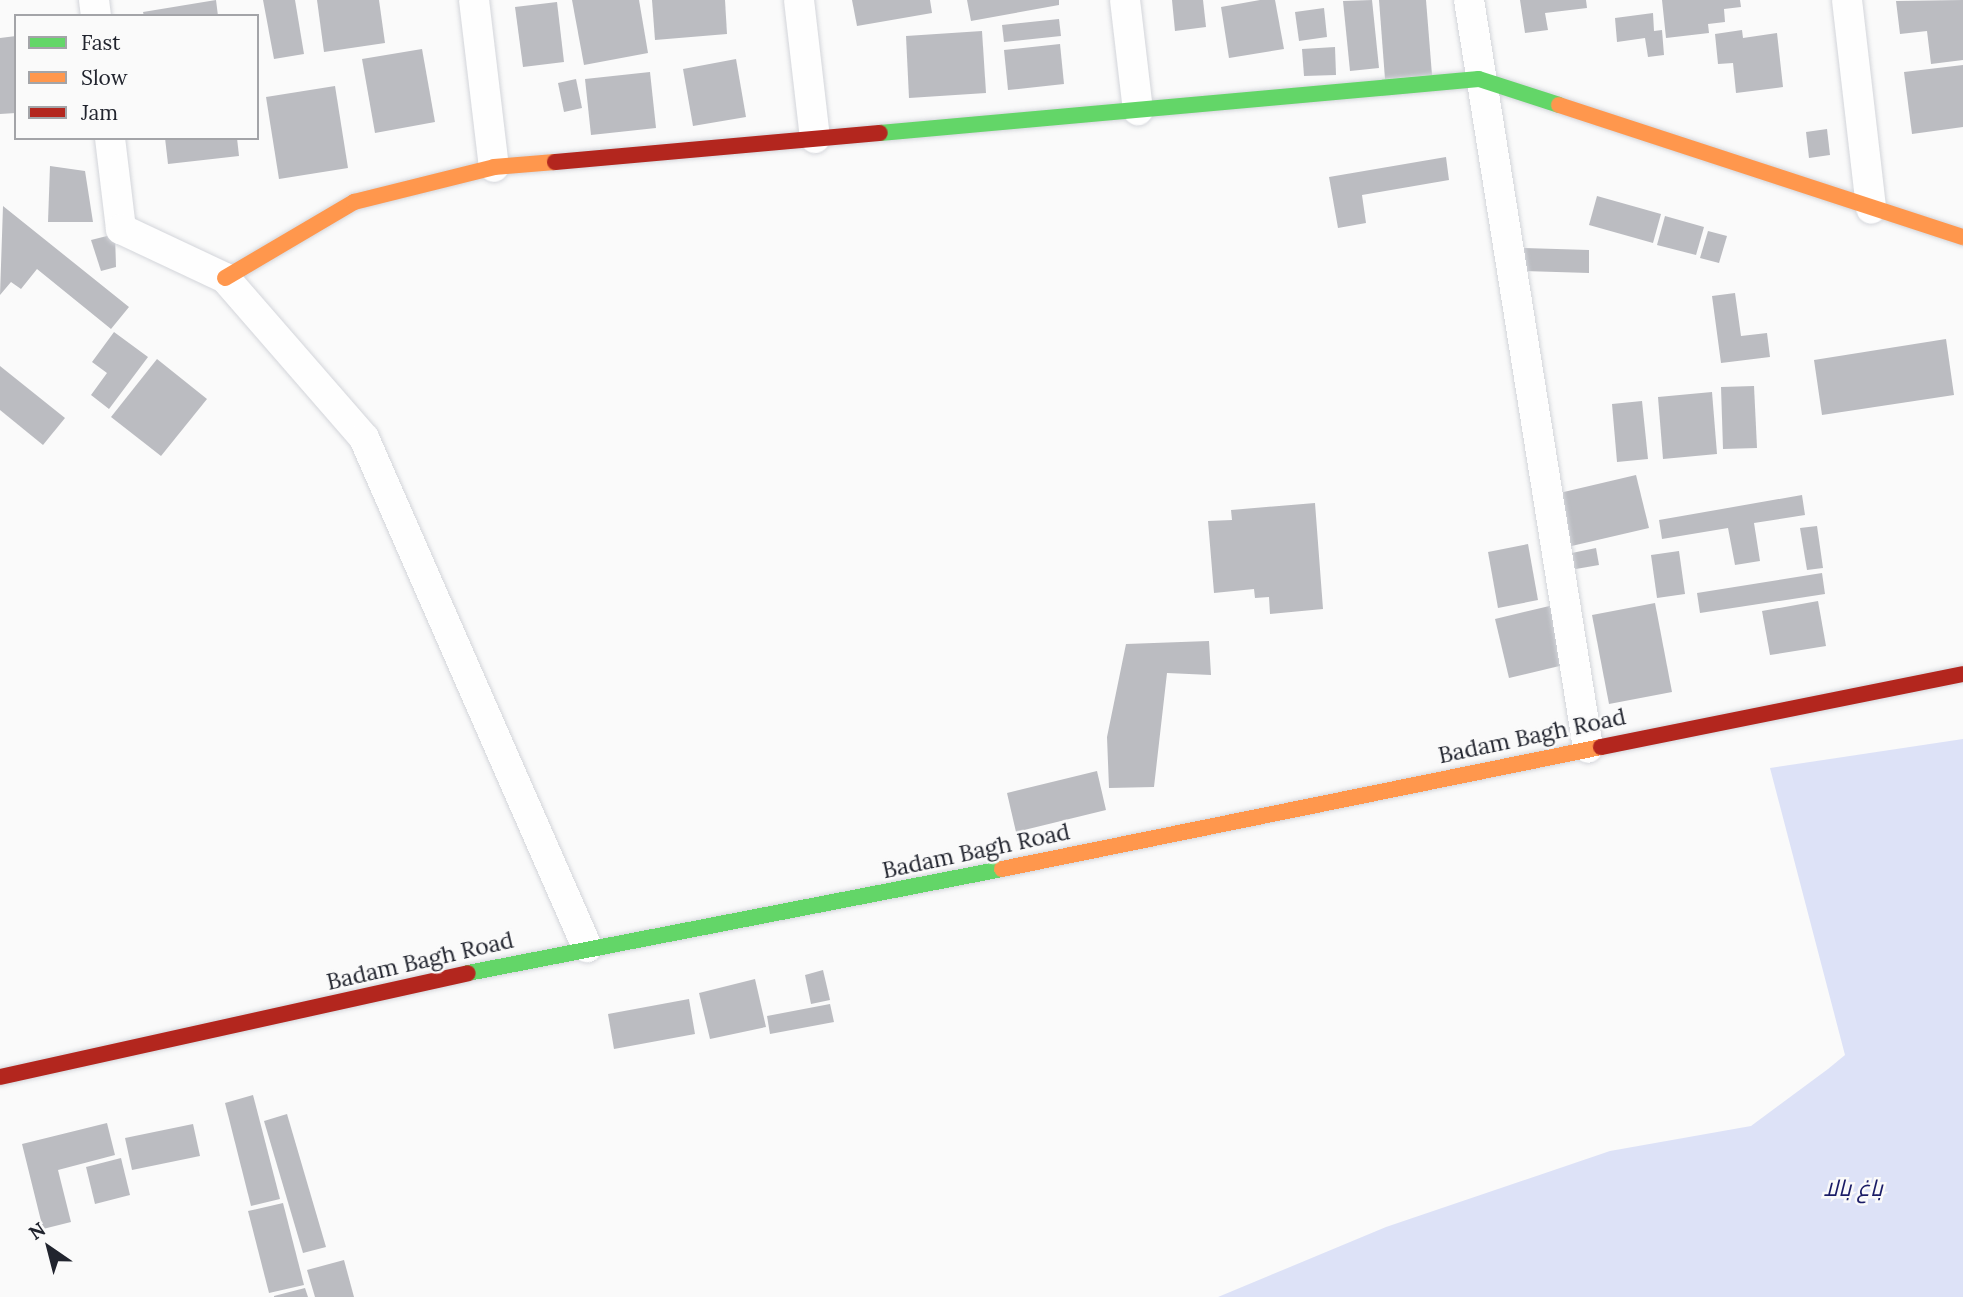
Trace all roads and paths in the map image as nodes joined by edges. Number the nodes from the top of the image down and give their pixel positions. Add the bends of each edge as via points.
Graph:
1 (474, 0) edge
2 (799, 0) edge
3 (1125, 0) edge
4 (1468, 0) edge
5 (1847, 0) edge
6 (1479, 79) junction
7 (1138, 110) junction
8 (815, 138) junction
9 (110, 140) edge
10 (494, 167) junction
11 (1871, 209) junction
12 (1963, 237) edge
13 (225, 278) junction
14 (1963, 674) edge
15 (1588, 748) junction
16 (587, 947) junction
17 (0, 1077) edge

1 - 10 street
2 - 8 street
3 - 7 street
4 - 6 street
5 - 11 street
6 - 7 main road
6 - 11 main road
6 - 15 street
7 - 8 main road
8 - 10 main road
9 - 13 street via 121,229
10 - 13 main road via 354,202
11 - 12 main road
13 - 16 street via 364,438
14 - 15 main road, Badam Bagh Road
15 - 16 main road, Badam Bagh Road via 898,890
16 - 17 main road, Badam Bagh Road

